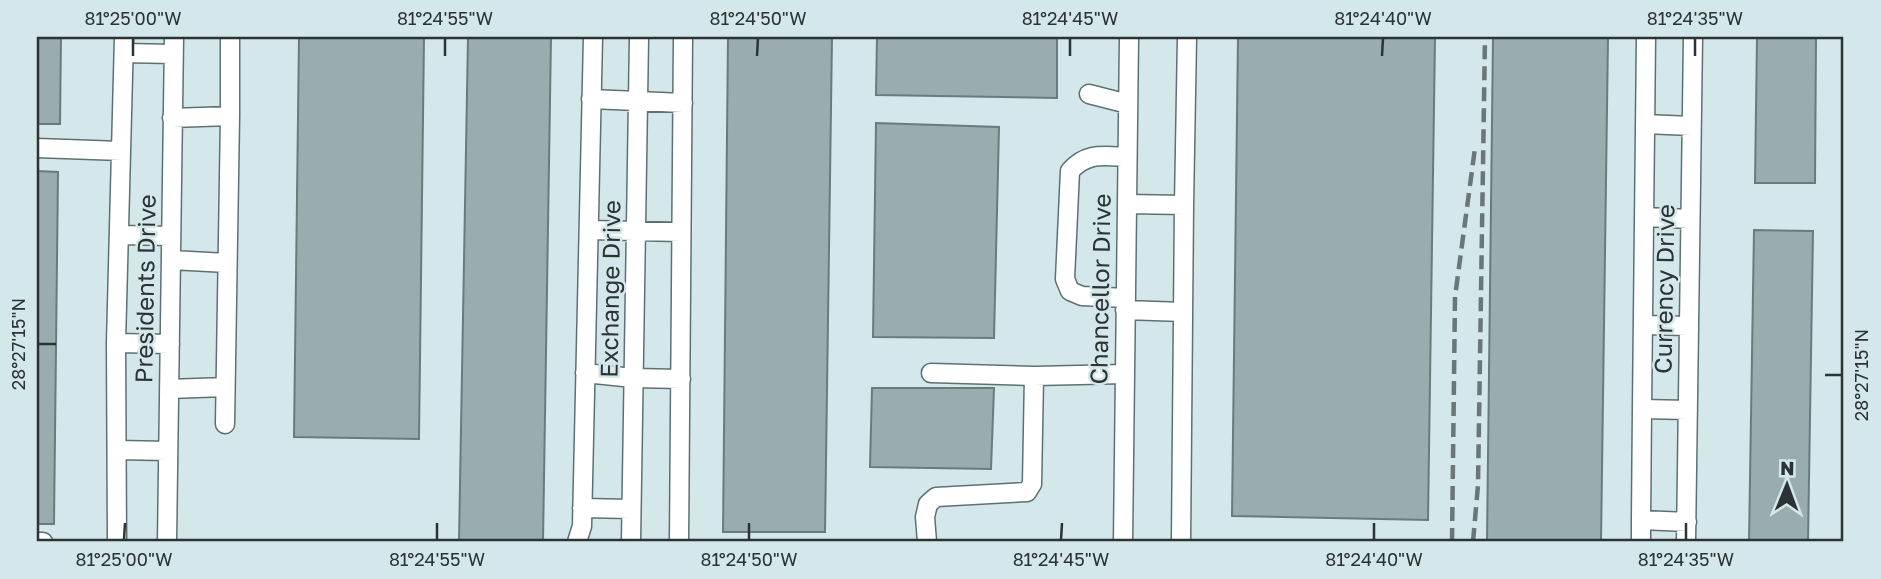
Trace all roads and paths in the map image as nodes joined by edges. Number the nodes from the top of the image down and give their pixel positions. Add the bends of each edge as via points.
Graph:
1 (230, 37) edge
2 (593, 37) edge
3 (639, 37) edge
4 (683, 37) edge
5 (1129, 37) edge
6 (1187, 37) edge
7 (1647, 37) edge
8 (1693, 37) edge
9 (124, 45) edge
10 (173, 46) edge
11 (1088, 94) dead end
12 (591, 99) junction
13 (638, 102) junction
14 (683, 103) junction
15 (1128, 104) junction
16 (230, 116) junction
17 (172, 118) junction
18 (1645, 124) junction
19 (1691, 126) junction
20 (37, 148) edge
21 (121, 151) junction
22 (1128, 156) junction
23 (1127, 204) junction
24 (1184, 205) junction
25 (1644, 217) junction
26 (1690, 219) junction
27 (589, 230) junction
28 (636, 230) junction
29 (681, 232) junction
30 (119, 235) junction
31 (171, 236) junction
32 (171, 260) junction
33 (227, 263) junction
34 (1126, 304) junction
35 (1183, 312) junction
36 (1643, 325) junction
37 (1689, 326) junction
38 (116, 343) junction
39 (170, 344) junction
40 (585, 373) junction
41 (931, 373) dead end
42 (1125, 374) junction
43 (1034, 376) junction
44 (634, 379) junction
45 (681, 379) junction
46 (225, 387) junction
47 (169, 389) junction
48 (1642, 409) junction
49 (1688, 410) junction
50 (225, 424) dead end
51 (117, 450) junction
52 (168, 451) junction
53 (582, 508) junction
54 (631, 509) junction
55 (1641, 520) junction
56 (1687, 522) junction
57 (37, 542) edge
58 (43, 542) edge
59 (117, 542) edge
60 (167, 542) edge
61 (577, 542) edge
62 (631, 542) edge
63 (678, 542) edge
64 (927, 542) edge
65 (1123, 542) edge
66 (1181, 542) edge
67 (1640, 542) edge
68 (1686, 542) edge

1 - 16 street
2 - 12 street
3 - 13 street, Exchange Drive
4 - 14 street
5 - 15 street, Chancellor Drive
6 - 24 street
7 - 18 street
8 - 19 street, Currency Drive
9 - 10 street
9 - 21 street
10 - 17 street, Presidents Drive
11 - 15 street
12 - 13 street
12 - 27 street
13 - 14 street
13 - 28 street, Exchange Drive
14 - 29 street
15 - 22 street, Chancellor Drive
16 - 17 street
16 - 33 street
17 - 31 street, Presidents Drive
18 - 19 street
18 - 25 street
19 - 26 street, Currency Drive
20 - 21 street
21 - 30 street
22 - 23 street, Chancellor Drive
22 - 34 street via 1092,156 1070,171 1065,279 1070,291 1082,296
23 - 24 street
23 - 34 street, Chancellor Drive
24 - 35 street
25 - 26 street
25 - 36 street
26 - 37 street, Currency Drive
27 - 28 street
27 - 40 street
28 - 29 street
28 - 44 street, Exchange Drive
29 - 45 street
30 - 31 street
30 - 38 street
31 - 32 street, Presidents Drive
32 - 33 street
32 - 39 street, Presidents Drive
33 - 46 street
34 - 35 street
34 - 42 street, Chancellor Drive
35 - 66 street
36 - 37 street
36 - 48 street
37 - 49 street, Currency Drive
38 - 39 street
38 - 51 street
39 - 47 street, Presidents Drive
40 - 44 street
40 - 53 street
41 - 43 street
42 - 43 street
42 - 65 street, Chancellor Drive
43 - 64 street via 1032,484 1027,492 936,497 928,504 925,517
44 - 45 street
44 - 54 street, Exchange Drive
45 - 63 street
46 - 47 street
46 - 50 street
47 - 52 street, Presidents Drive
48 - 49 street
48 - 55 street
49 - 56 street, Currency Drive
51 - 52 street
51 - 59 street
52 - 60 street, Presidents Drive
53 - 54 street
53 - 61 street
54 - 62 street, Exchange Drive
55 - 56 street
55 - 67 street
56 - 68 street, Currency Drive
57 - 58 street

